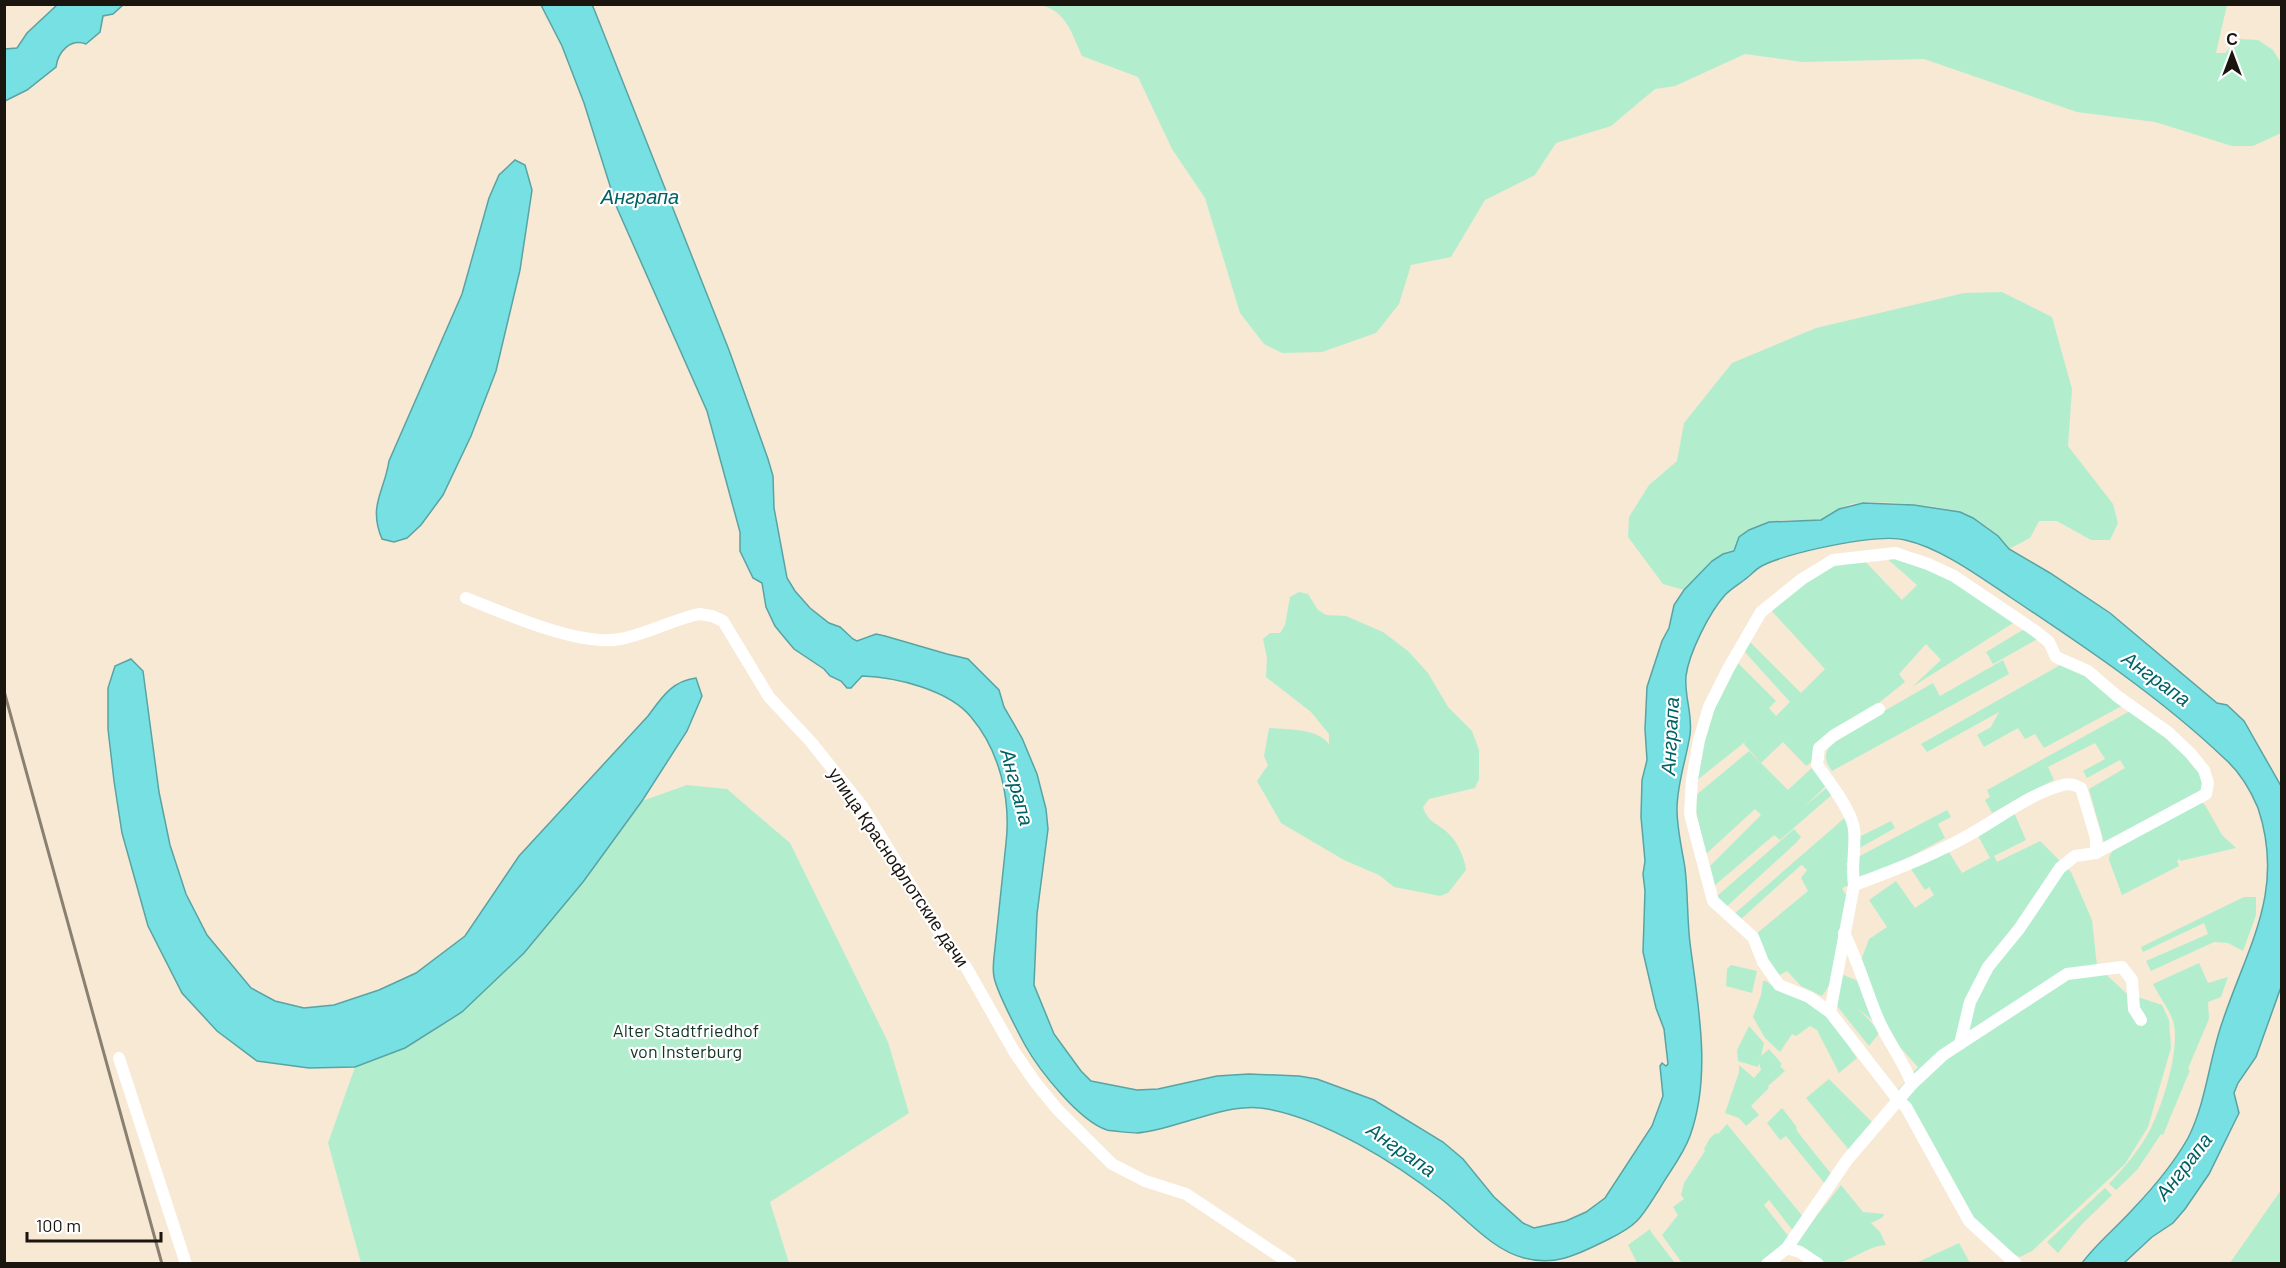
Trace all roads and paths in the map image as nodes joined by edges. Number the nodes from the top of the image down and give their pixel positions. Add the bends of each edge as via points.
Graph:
1 (466, 598) dead end
2 (1879, 709) dead end
3 (2096, 852) junction
4 (1854, 885) junction
5 (1844, 933) junction
6 (1830, 1012) junction
7 (2141, 1020) dead end
8 (1960, 1044) junction
9 (119, 1058) dead end
10 (1912, 1084) junction
11 (1899, 1101) junction
12 (1787, 1248) junction
13 (186, 1263) edge
14 (1291, 1263) edge
15 (1767, 1263) edge
16 (1818, 1263) edge
17 (2016, 1263) edge

1 - 14 street, улица Краснофлотские дачи via 553,631 607,641 699,614 723,621 769,697 811,742 862,807 944,940 966,967 1015,1053 1056,1109 1112,1164 1145,1181 1186,1194
2 - 4 street via 1819,748 1817,765 1838,794 1854,827
3 - 4 street via 2096,838 2081,788 2064,784 1958,841
3 - 6 street via 2206,794 2204,770 2190,753 2088,671 2056,657 2049,642 2034,630 1954,576 1895,553 1833,560 1821,566 1761,612 1728,669 1709,707 1699,740 1690,814 1713,901 1752,937 1779,985 1809,997
3 - 8 street via 2075,856 2060,868 1988,967 1970,1002
4 - 5 street
5 - 6 street
5 - 10 street via 1880,1022
6 - 11 street
7 - 8 street via 2134,1009 2132,980 2122,967 2103,969 2067,974
8 - 10 street
9 - 13 street
10 - 11 street
11 - 12 street via 1847,1160
11 - 17 street via 1906,1107 1969,1221
12 - 15 street
12 - 16 street

